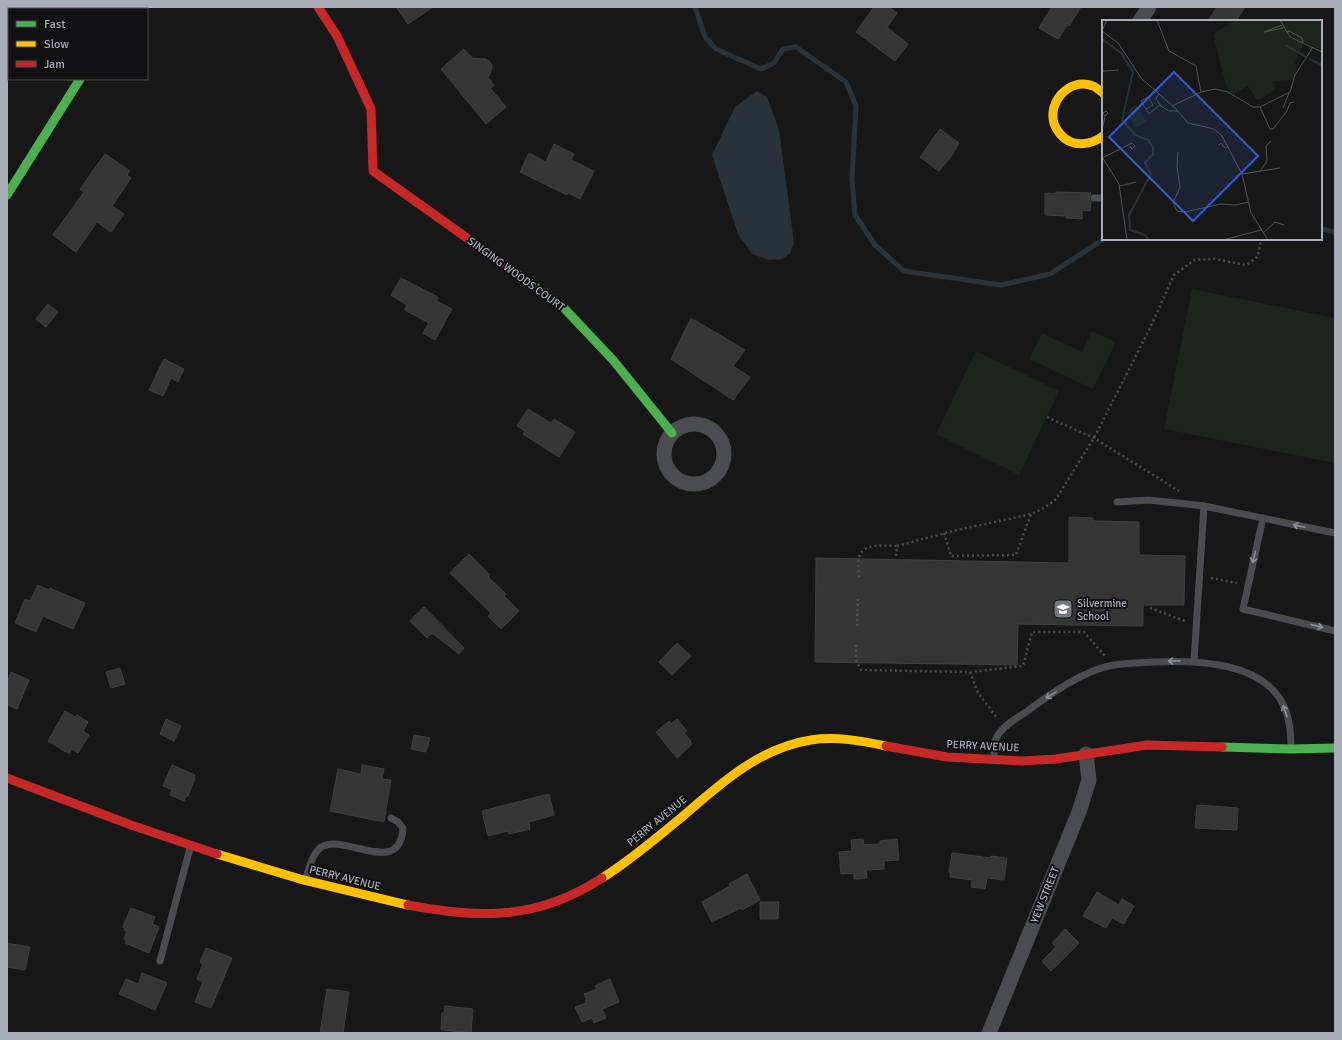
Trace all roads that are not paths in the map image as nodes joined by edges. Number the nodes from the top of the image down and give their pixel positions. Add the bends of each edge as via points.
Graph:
1 (318, 7) edge
2 (1149, 7) edge
3 (1141, 20) edge
4 (79, 80) edge
5 (1102, 89) edge
6 (1102, 137) edge
7 (7, 195) edge
8 (1094, 198) dead end
9 (1102, 198) edge
10 (672, 433) dead end
11 (1117, 502) dead end
12 (1204, 506) junction
13 (1263, 518) junction
14 (1335, 533) edge
15 (1335, 631) edge
16 (1194, 661) junction
17 (1335, 748) edge
18 (1291, 749) junction
19 (1086, 754) junction
20 (993, 761) junction
21 (7, 778) edge
22 (391, 818) dead end
23 (191, 846) junction
24 (305, 881) junction
25 (160, 961) dead end
26 (989, 1033) edge

1 - 10 street, SINGING WOODS COURT via 337,36 372,109 373,171 563,307 613,360
2 - 3 street
4 - 7 street
5 - 6 street via 1081,84 1071,86 1056,100 1052,109 1052,120 1062,137 1071,143 1091,144
8 - 9 lane
11 - 12 lane via 1149,500
12 - 13 lane
12 - 16 lane
14 -> 13 lane
13 -> 15 lane via 1242,609
18 -> 16 lane via 1286,711 1268,685 1236,669
16 -> 20 lane via 1113,665 1071,682 1034,705 998,734
17 - 18 street, PERRY AVENUE
18 - 19 street, PERRY AVENUE via 1147,745
19 - 20 street, PERRY AVENUE via 1054,759
19 - 26 street, YEW STREET via 1089,780 1079,812
20 - 24 street, PERRY AVENUE via 941,756 844,739 820,739 784,746 762,755 743,767 607,876 563,900 528,911 496,914 451,911 379,899
21 - 23 street, PERRY AVENUE via 106,817
22 - 24 lane via 403,828 400,844 393,850 376,852 336,845 322,846 311,863
23 - 24 street, PERRY AVENUE
23 - 25 lane

